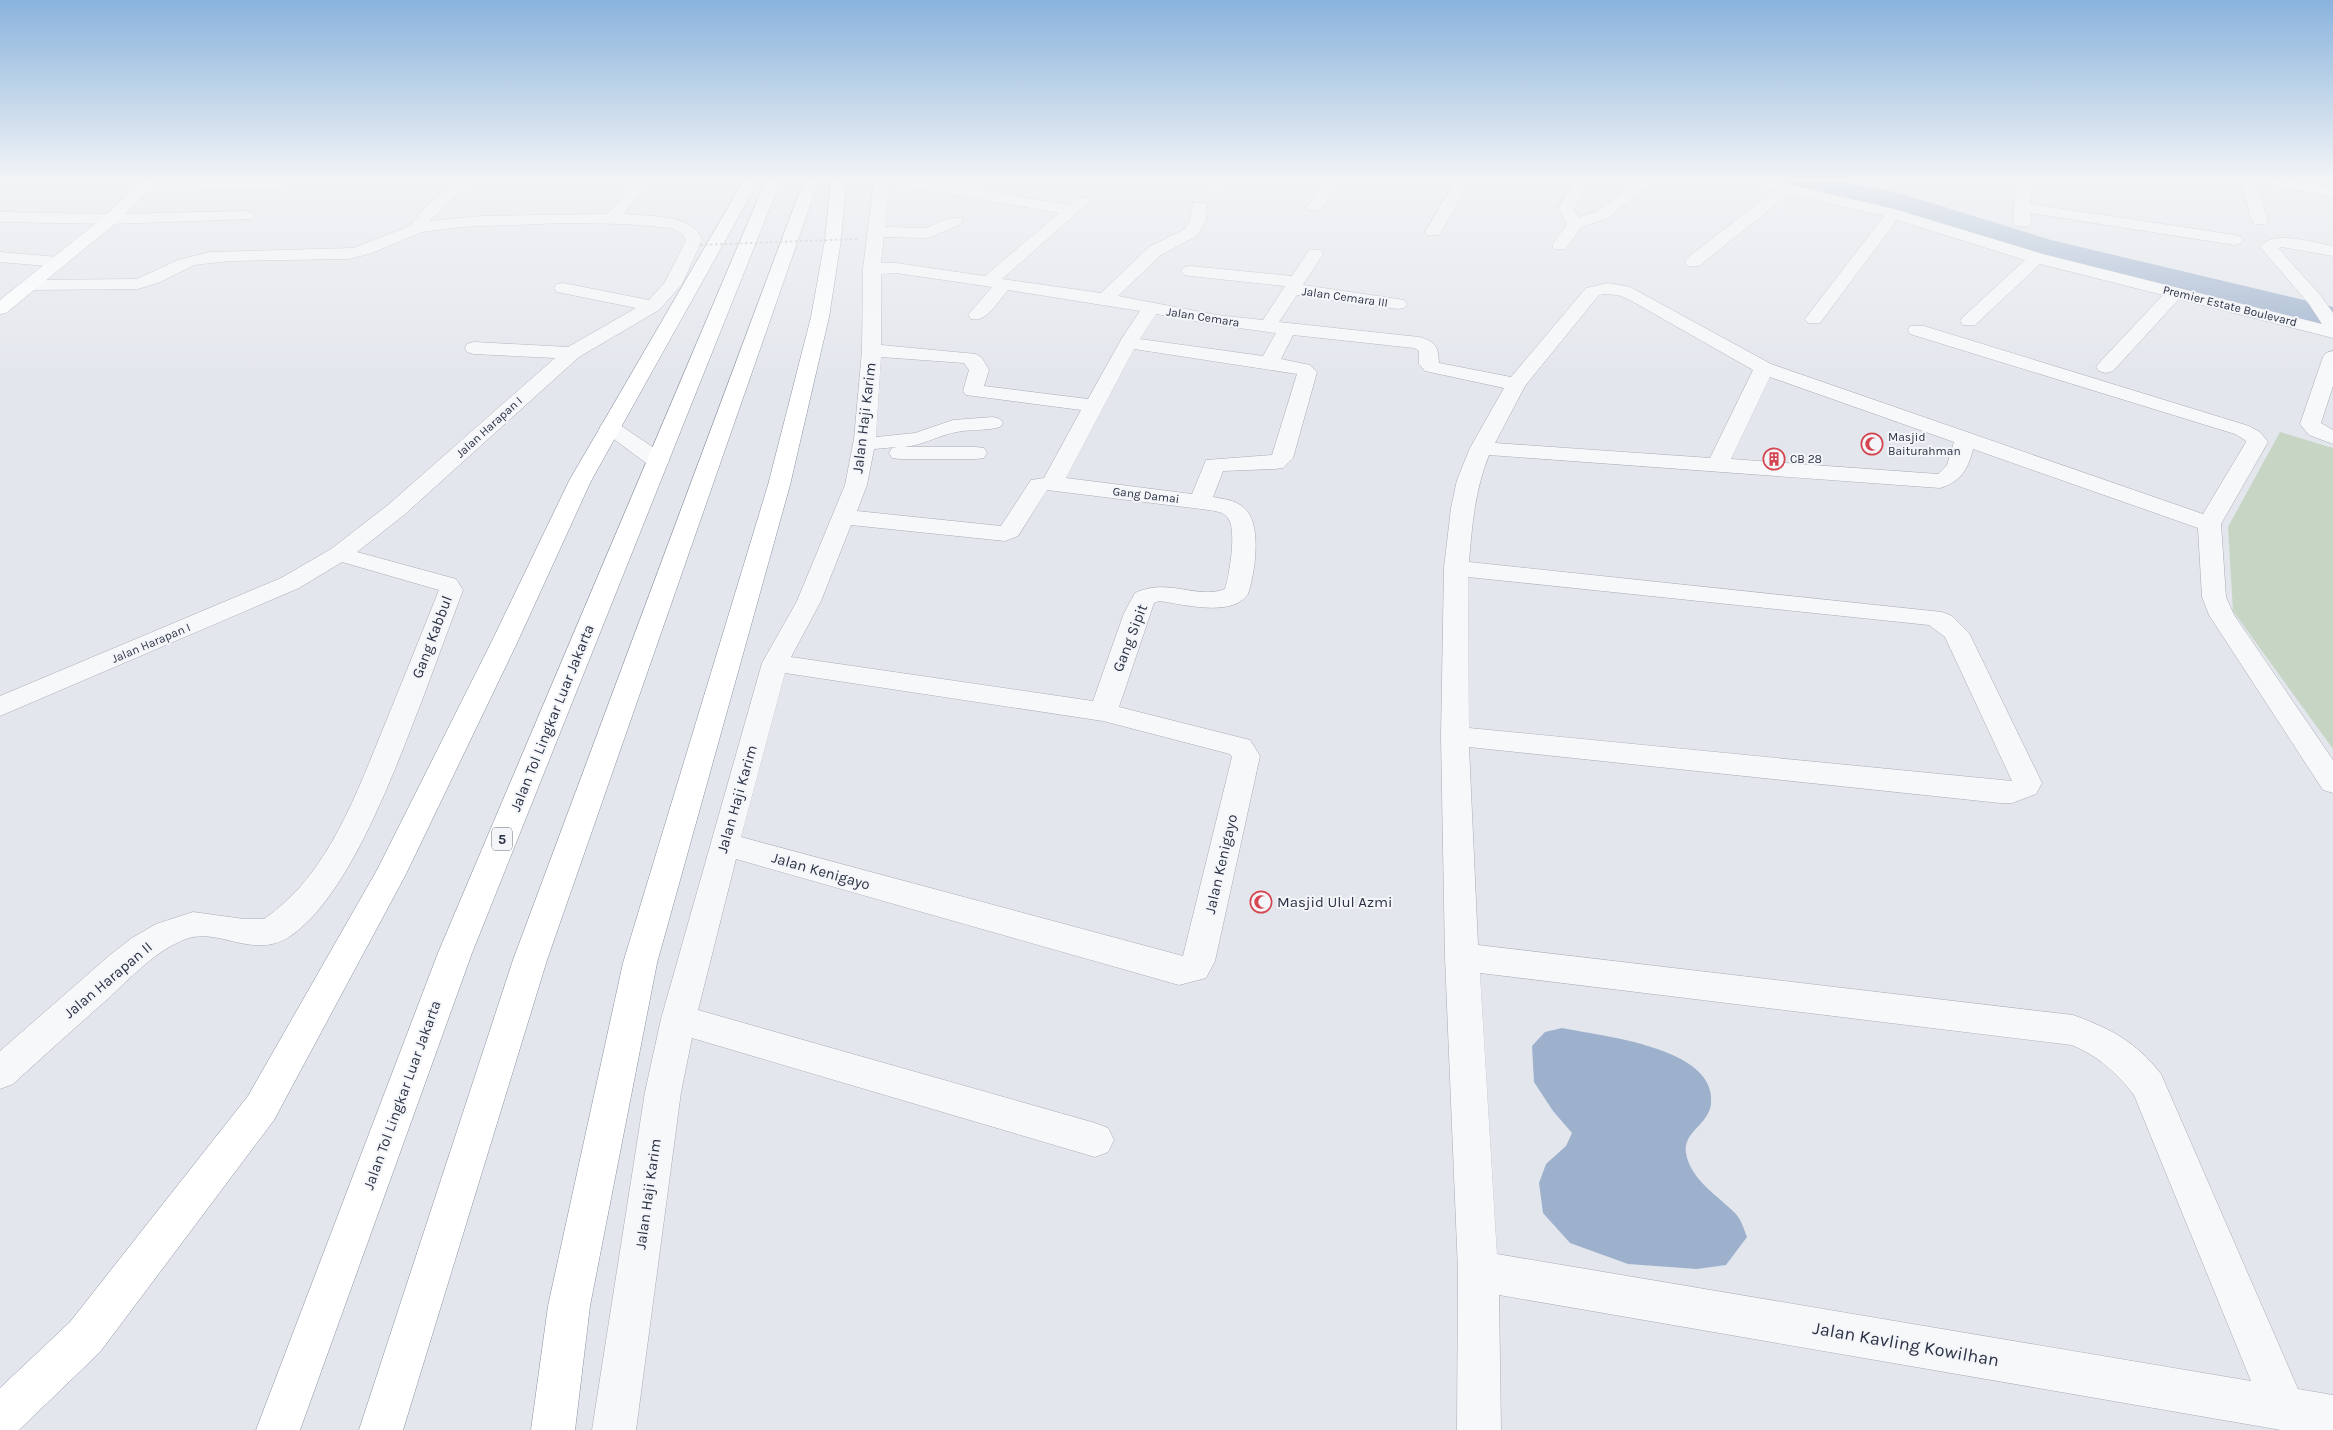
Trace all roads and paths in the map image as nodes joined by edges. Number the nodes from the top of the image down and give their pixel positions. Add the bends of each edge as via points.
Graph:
1 (77, 247) edge
2 (370, 247) edge
3 (691, 247) edge
4 (714, 247) edge
5 (746, 247) edge
6 (788, 247) edge
7 (832, 247) edge
8 (875, 247) edge
9 (1033, 247) edge
10 (1165, 247) edge
11 (1712, 247) edge
12 (1869, 247) edge
13 (2000, 247) edge
14 (2268, 247) edge
15 (2309, 247) edge
16 (2333, 251) edge
17 (1315, 254) dead end
18 (0, 257) edge
19 (2036, 258) junction
20 (59, 262) junction
21 (1693, 262) dead end
22 (872, 269) junction
23 (1190, 270) dead end
24 (996, 283) junction
25 (31, 285) junction
26 (1295, 286) junction
27 (563, 288) dead end
28 (2175, 292) junction
29 (1105, 299) junction
30 (1398, 304) dead end
31 (653, 306) junction
32 (1151, 308) junction
33 (0, 309) edge
34 (977, 315) dead end
35 (1814, 319) dead end
36 (1969, 321) dead end
37 (2332, 327) edge
38 (1278, 328) junction
39 (1917, 330) dead end
40 (1130, 343) junction
41 (474, 348) dead end
42 (872, 351) junction
43 (572, 353) junction
44 (2333, 357) edge
45 (1269, 363) junction
46 (2106, 367) dead end
47 (1764, 368) junction
48 (1516, 384) junction
49 (1095, 406) junction
50 (992, 423) dead end
51 (610, 427) junction
52 (2333, 438) edge
53 (1965, 440) junction
54 (863, 448) junction
55 (1481, 448) junction
56 (976, 453) dead end
57 (658, 461) junction
58 (1717, 466) junction
59 (1052, 483) junction
60 (1200, 502) junction
61 (844, 517) junction
62 (2209, 524) junction
63 (339, 554) junction
64 (1456, 568) junction
65 (776, 663) junction
66 (0, 707) edge
67 (1103, 712) junction
68 (1455, 736) junction
69 (2333, 783) edge
70 (370, 796) joint
71 (724, 844) junction
72 (1462, 957) junction
73 (678, 1019) junction
74 (0, 1073) edge
75 (1095, 1140) dead end
76 (1478, 1271) junction
77 (2284, 1408) junction
78 (2333, 1417) edge
79 (0, 1418) edge
80 (278, 1430) edge
81 (381, 1430) edge
82 (553, 1430) edge
83 (614, 1430) edge
84 (1479, 1430) edge

1 - 20 main road
2 - 25 street via 348,254 207,258 182,264 154,280 138,284
3 - 31 street, Jalan Harapan I via 672,284
4 - 51 main road
5 - 57 main road, Jalan Tol Lingkar Luar Jakarta / 5
6 - 81 main road via 530,960
7 - 82 main road via 820,317 779,485 640,964 569,1306
8 - 22 street, Jalan Haji Karim
9 - 24 street
10 - 29 street
11 - 21 street
12 - 35 street
13 - 19 street, Premier Estate Boulevard
14 - 37 street via 2315,300
15 - 16 street
17 - 26 street, Jalan Cemara III
18 - 20 street
19 - 28 street, Premier Estate Boulevard
19 - 36 street
20 - 25 main road
22 - 24 street, Jalan Cemara via 896,268
22 - 42 street, Jalan Haji Karim
23 - 26 street
24 - 29 street, Jalan Cemara
24 - 34 street
25 - 33 main road
26 - 30 street, Jalan Cemara III
26 - 38 street, Jalan Cemara III
27 - 31 street
28 - 37 street, Premier Estate Boulevard
28 - 46 street
29 - 32 street, Jalan Cemara
31 - 43 street, Jalan Harapan I
32 - 38 street, Jalan Cemara
32 - 40 street
38 - 45 street
38 - 48 street, Jalan Cemara via 1419,343 1429,349 1428,364 1432,367
39 - 62 street via 2250,434 2257,442
40 - 45 street
40 - 49 street
41 - 43 street
42 - 49 street via 969,358 979,370 973,390 978,393
42 - 54 street, Jalan Haji Karim
43 - 63 street, Jalan Harapan I via 396,510
44 - 52 street via 2310,424 2316,431
45 - 60 street, Gang Damai via 1307,372 1282,458 1275,463 1214,465
47 - 48 street via 1634,294 1600,289 1592,292
47 - 53 street
47 - 58 street
48 - 55 street
49 - 59 street
50 - 54 street via 953,426 918,439
51 - 57 street
51 - 79 main road via 580,481 390,874 261,1108 85,1337
53 - 58 street via 1956,472 1940,481
53 - 62 street
54 - 56 street
54 - 61 street, Jalan Haji Karim via 856,485
55 - 58 street
55 - 64 street via 1468,480 1462,508
57 - 80 main road, Jalan Tol Lingkar Luar Jakarta / 5 via 455,953
59 - 60 street, Gang Damai
59 - 61 street via 1039,485 1006,534
60 - 67 street, Gang Sipit via 1229,509 1241,518 1240,585 1236,594 1218,601 1158,593 1144,598
61 - 65 street, Jalan Haji Karim via 809,601
62 - 69 street via 2214,598 2222,615
63 - 66 street, Jalan Harapan I via 290,583
63 - 70 street, Gang Kabbul via 446,584 451,590
64 - 68 street
64 - 68 street via 1933,618 1956,633 2027,783 2019,790 2000,792
65 - 67 street, Jalan Kenigayo
65 - 71 street, Jalan Haji Karim
67 - 71 street, Jalan Kenigayo via 1235,745 1246,754 1198,961 1189,970 1179,971
68 - 72 street
70 - 74 street, Jalan Harapan II via 326,875 301,906 276,929 264,933 246,932 206,923 182,926 145,944
71 - 73 street, Jalan Haji Karim
72 - 76 street
72 - 77 street via 2073,1030 2094,1038 2133,1065 2148,1085
73 - 75 street
73 - 83 street, Jalan Haji Karim via 663,1092
76 - 77 street, Jalan Kavling Kowilhan
76 - 84 street
77 - 78 street, Jalan Kavling Kowilhan

